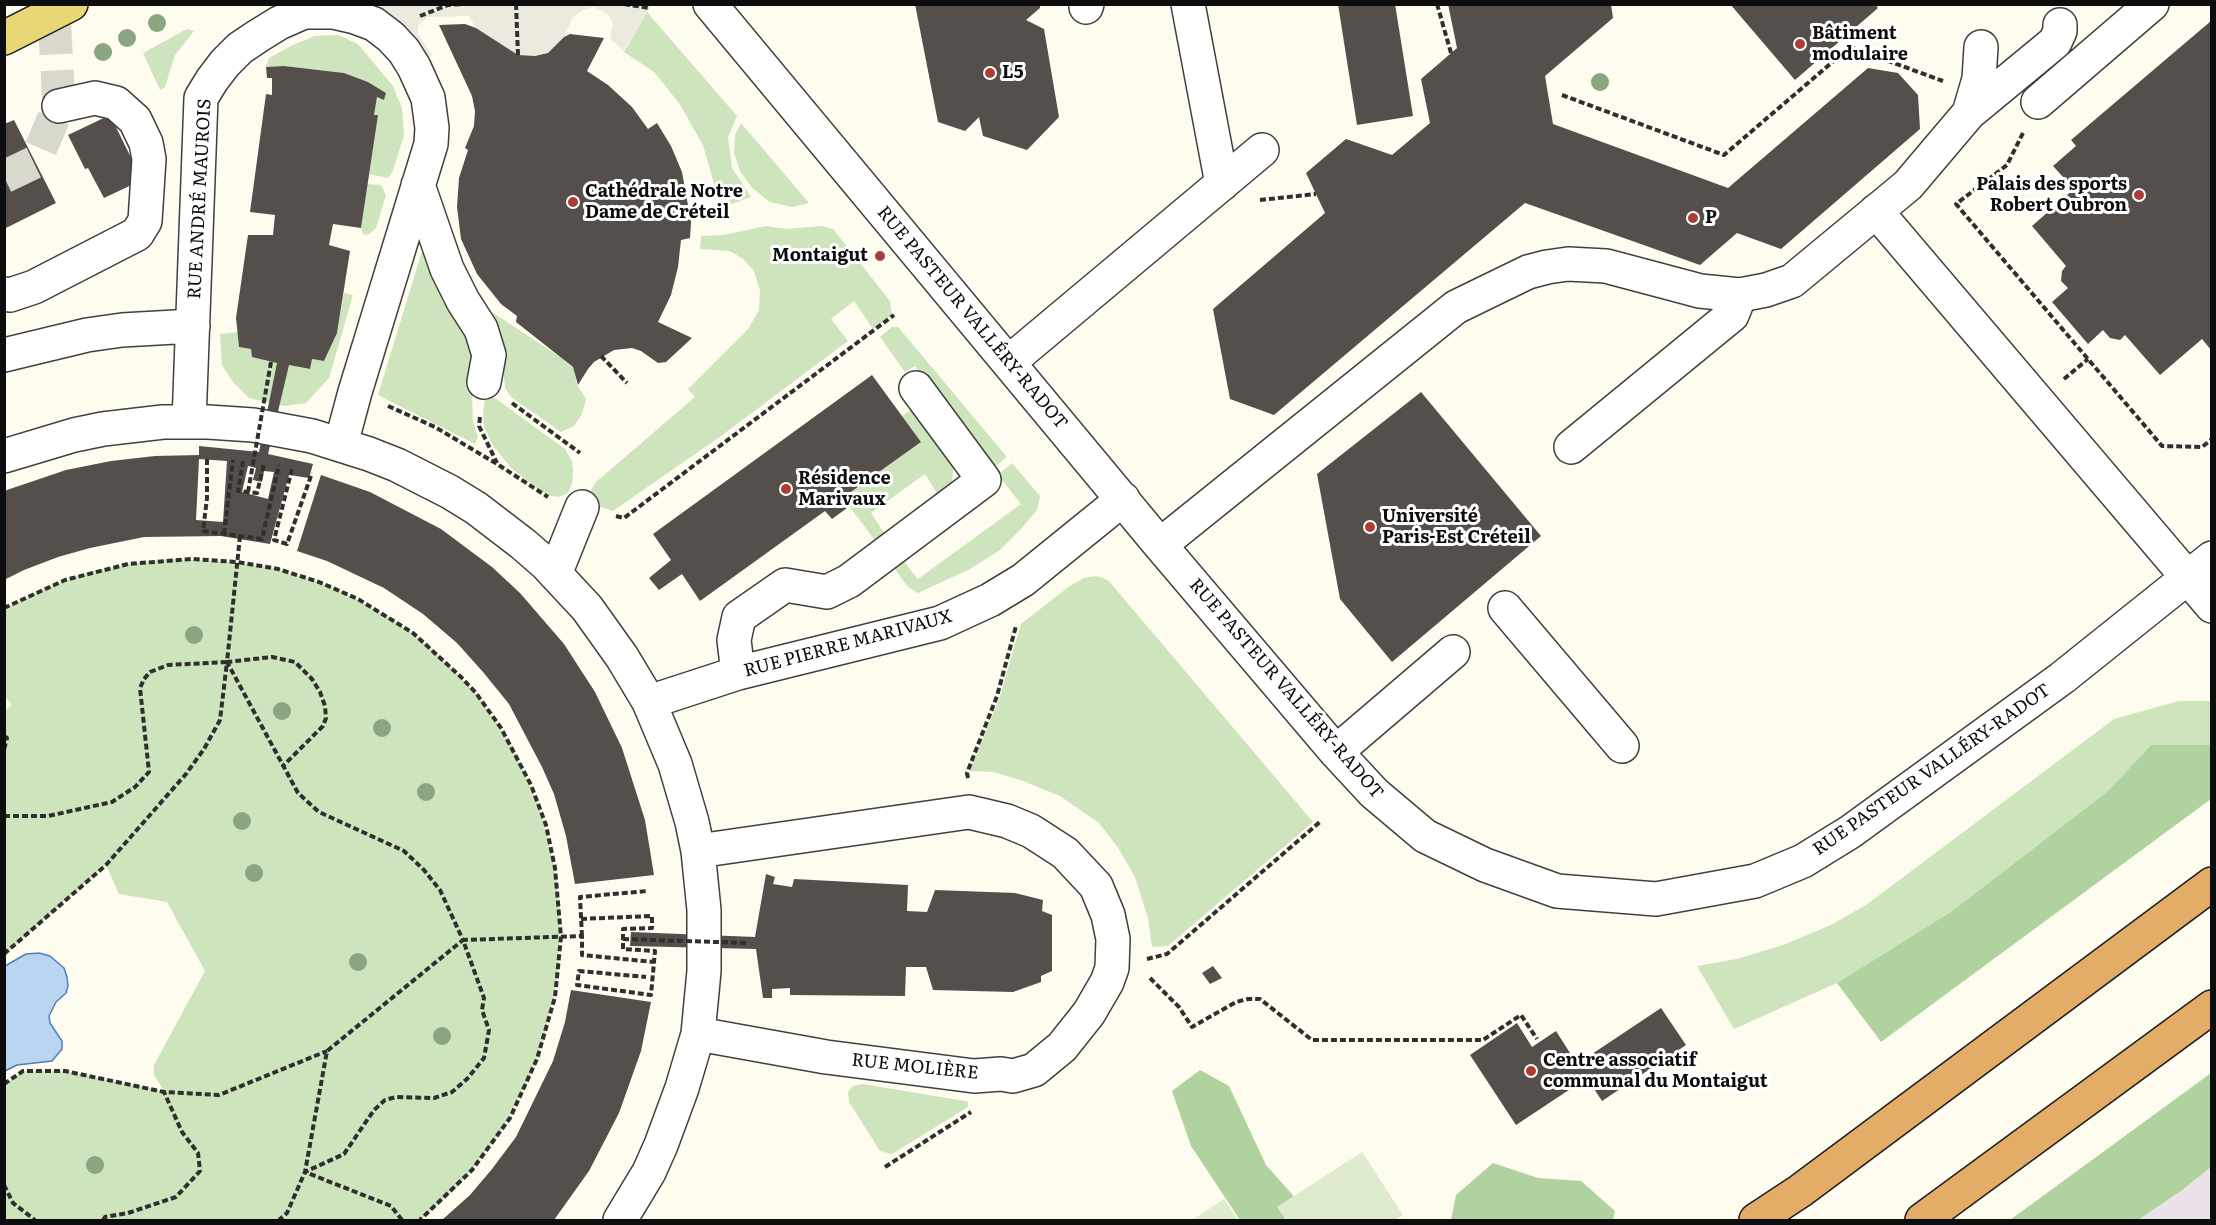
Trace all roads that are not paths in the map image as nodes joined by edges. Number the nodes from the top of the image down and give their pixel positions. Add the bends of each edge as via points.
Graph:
1 (71, 4) edge
2 (710, 4) edge
3 (1188, 4) edge
4 (2152, 4) edge
5 (337, 8) edge
6 (2061, 25) dead end
7 (4, 38) edge
8 (1981, 47) dead end
9 (2038, 102) road end
10 (1972, 103) junction
11 (59, 106) dead end
12 (1262, 150) dead end
13 (418, 185) junction
14 (1203, 190) junction
15 (1876, 211) junction
16 (4, 294) edge
17 (1740, 295) junction
18 (193, 327) junction
19 (4, 355) edge
20 (1009, 362) junction
21 (484, 382) road end
22 (916, 388) dead end
23 (189, 422) junction
24 (341, 444) junction
25 (1571, 447) dead end
26 (4, 456) edge
27 (1123, 500) junction
28 (582, 507) road end
29 (1160, 545) junction
30 (2211, 558) edge
31 (555, 574) junction
32 (2186, 579) junction
33 (2211, 606) edge
34 (1505, 608) dead end
35 (1453, 652) dead end
36 (738, 673) junction
37 (649, 702) junction
38 (1622, 746) dead end
39 (1336, 752) junction
40 (698, 851) junction
41 (2211, 884) edge
42 (2211, 1007) edge
43 (698, 1034) junction
44 (620, 1221) edge
45 (1756, 1221) edge
46 (1922, 1221) edge

1 - 7 main road
2 - 20 street, RUE PASTEUR VALLÉRY-RADOT
3 - 14 street
4 - 9 street
5 - 13 street, RUE ANDRÉ MAUROIS via 374,24 390,37 404,51 422,83 432,128
5 - 18 street, RUE ANDRÉ MAUROIS via 304,12 258,36 225,63 201,98
6 - 10 street via 2050,46
8 - 10 street via 1979,79
10 - 15 street via 1908,185
11 - 16 street via 95,98 116,103 135,120 149,159 145,221 136,234 34,287
12 - 14 street
13 - 21 street via 447,269 481,329 489,355
13 - 24 street, RUE ANDRÉ MAUROIS
14 - 20 street via 1129,247
15 - 17 street via 1792,281
15 - 32 street via 1964,328 2078,463
17 - 25 street via 1732,315
17 - 29 street via 1700,291 1606,266 1568,264 1528,272 1456,307
18 - 19 street via 87,335
18 - 23 street, RUE ANDRÉ MAUROIS
20 - 27 street, RUE PASTEUR VALLÉRY-RADOT
22 - 36 street via 984,480 849,581 827,592 785,585 738,617 734,640
23 - 24 street via 253,425
23 - 26 street via 103,429
24 - 31 street via 397,465 450,492 516,538
27 - 29 street, RUE PASTEUR VALLÉRY-RADOT
27 - 36 street, RUE PIERRE MARIVAUX via 1023,580 950,619
28 - 31 street
29 - 39 street, RUE PASTEUR VALLÉRY-RADOT
30 - 32 street, RUE PASTEUR VALLÉRY-RADOT
31 - 37 street via 605,632
32 - 33 street
32 - 39 street, RUE PASTEUR VALLÉRY-RADOT via 2062,678 1850,832 1803,861 1755,881 1656,899 1557,891 1485,865 1425,836 1374,793
34 - 38 street
35 - 39 street
36 - 37 street, RUE PIERRE MARIVAUX
37 - 40 street via 675,764
40 - 43 street via 705,941
40 - 43 street, RUE MOLIÈRE via 969,812 1031,831 1076,863 1096,886 1113,939 1112,968 1098,998 1062,1047 1034,1070 1013,1076 974,1076 825,1057
41 - 45 highway
42 - 46 highway
43 - 44 street via 661,1145

